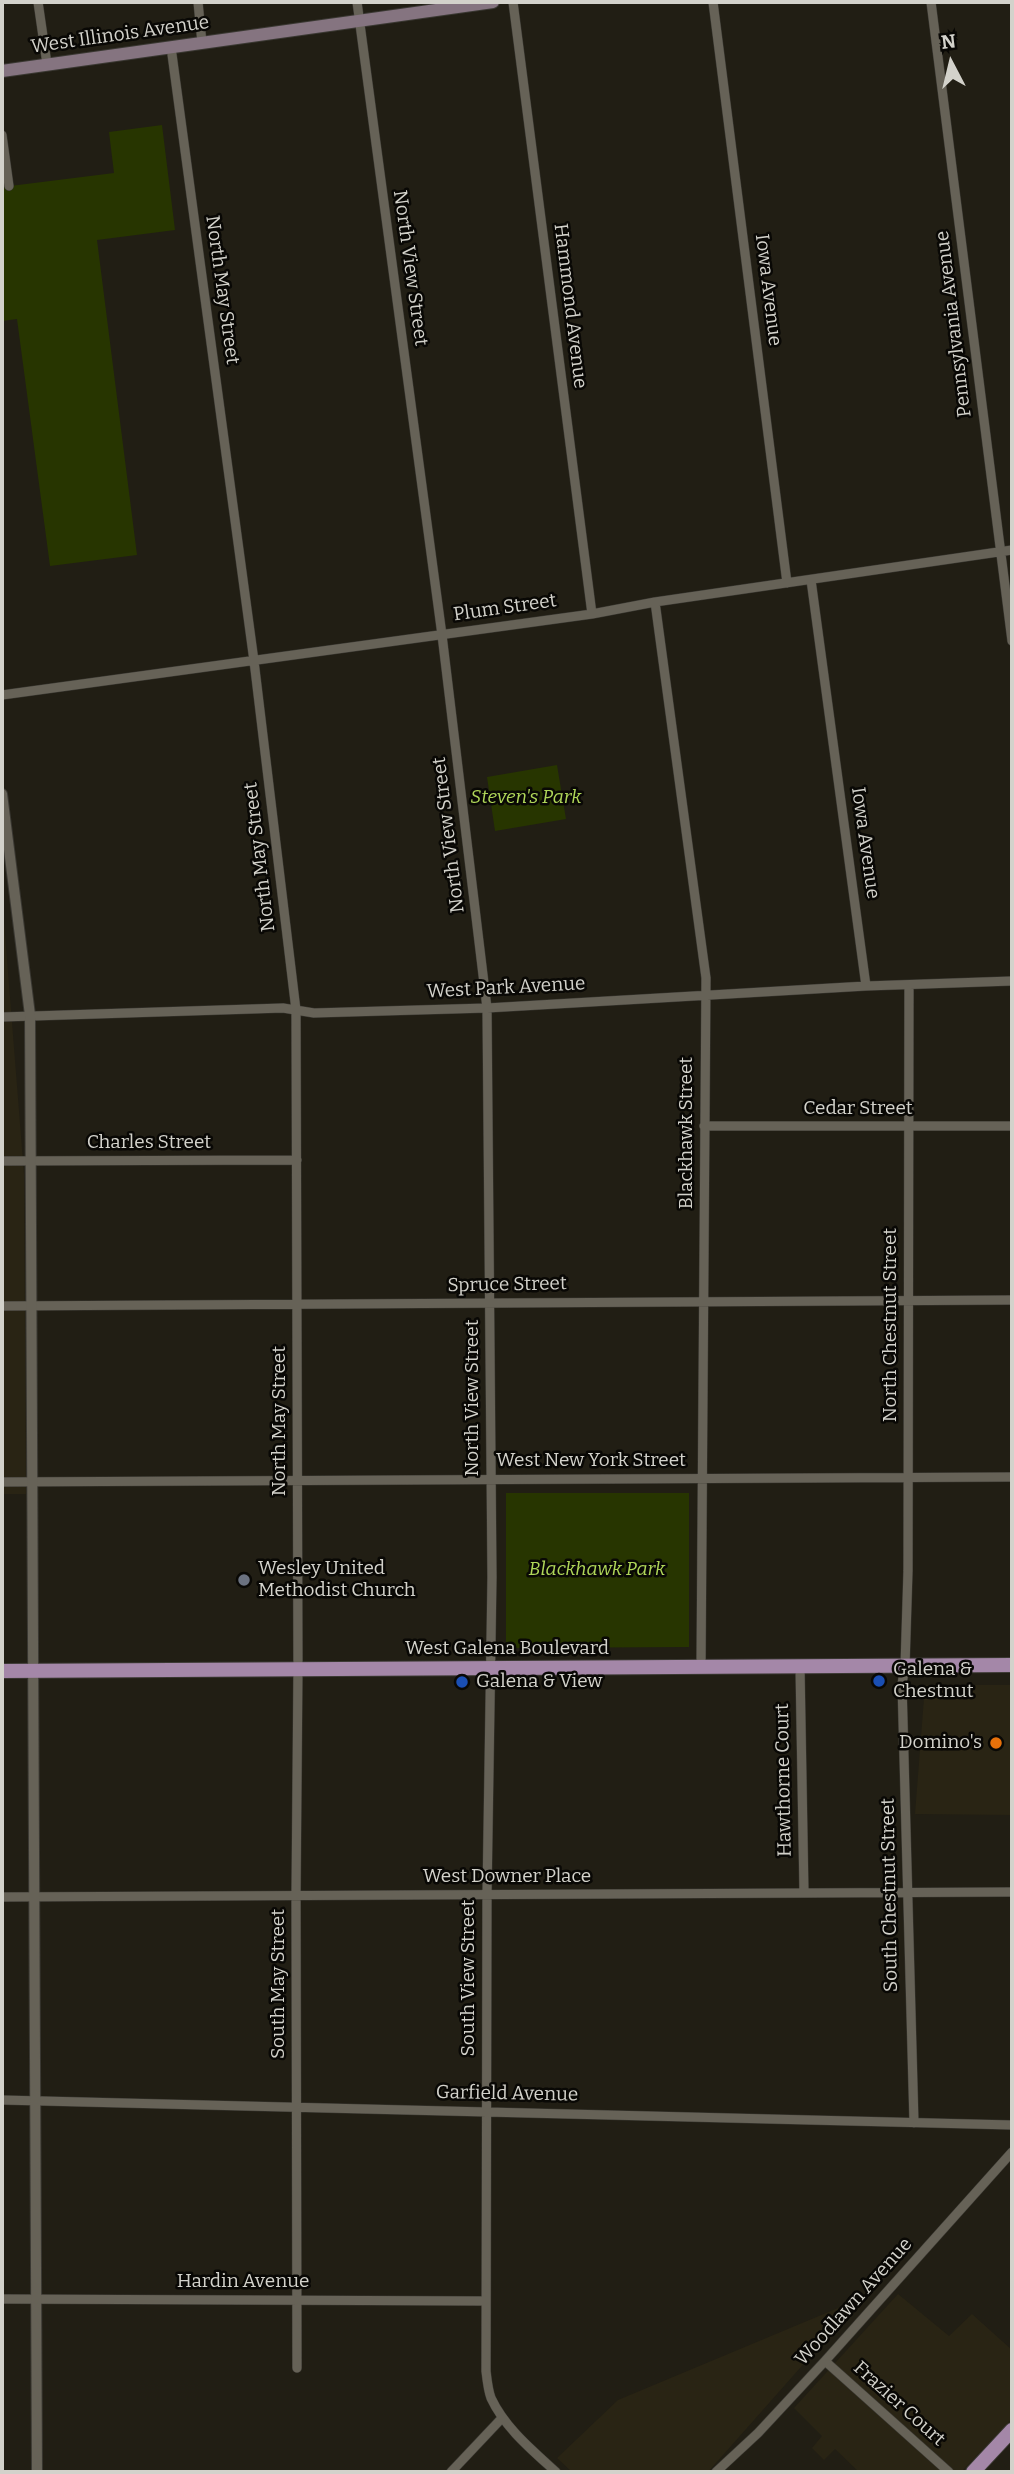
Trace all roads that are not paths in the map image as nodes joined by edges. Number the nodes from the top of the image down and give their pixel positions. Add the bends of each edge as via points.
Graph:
1 (38, 2) edge
2 (198, 2) edge
3 (357, 2) edge
4 (493, 2) edge
5 (513, 2) edge
6 (713, 2) edge
7 (930, 2) edge
8 (359, 20) junction
9 (202, 43) junction
10 (171, 47) junction
11 (47, 64) junction
12 (2, 71) edge
13 (2, 135) edge
14 (9, 186) dead end
15 (1012, 550) edge
16 (999, 551) junction
17 (811, 580) junction
18 (787, 583) junction
19 (655, 602) junction
20 (592, 614) junction
21 (442, 635) junction
22 (1012, 641) edge
23 (254, 661) junction
24 (2, 695) edge
25 (2, 794) edge
26 (1012, 981) edge
27 (909, 985) junction
28 (866, 986) junction
29 (705, 995) junction
30 (487, 1007) junction
31 (296, 1010) junction
32 (30, 1015) junction
33 (2, 1017) edge
34 (704, 1126) junction
35 (909, 1126) junction
36 (1012, 1126) edge
37 (297, 1160) junction
38 (2, 1161) edge
39 (31, 1161) junction
40 (909, 1300) junction
41 (1012, 1300) edge
42 (703, 1301) junction
43 (490, 1302) junction
44 (298, 1305) junction
45 (2, 1306) edge
46 (32, 1306) junction
47 (908, 1477) junction
48 (1012, 1477) edge
49 (704, 1478) junction
50 (491, 1479) junction
51 (298, 1480) junction
52 (32, 1481) junction
53 (2, 1482) edge
54 (1012, 1665) edge
55 (905, 1666) junction
56 (701, 1667) junction
57 (800, 1667) junction
58 (298, 1668) junction
59 (492, 1669) junction
60 (2, 1671) edge
61 (32, 1671) junction
62 (1012, 1892) edge
63 (804, 1893) junction
64 (908, 1893) junction
65 (487, 1895) junction
66 (296, 1896) junction
67 (2, 1897) edge
68 (33, 1897) junction
69 (2, 2100) edge
70 (35, 2100) junction
71 (296, 2108) junction
72 (487, 2111) junction
73 (914, 2123) junction
74 (1012, 2125) edge
75 (1012, 2152) edge
76 (2, 2299) edge
77 (36, 2299) junction
78 (296, 2300) junction
79 (484, 2301) junction
80 (825, 2361) junction
81 (297, 2368) dead end
82 (502, 2418) junction
83 (1012, 2430) edge
84 (37, 2472) edge
85 (451, 2472) edge
86 (556, 2472) edge
87 (716, 2472) edge
88 (949, 2472) edge
89 (973, 2472) edge

1 - 11 street
2 - 9 street
3 - 8 street, North View Street
4 - 8 main road, West Illinois Avenue
5 - 20 street, Hammond Avenue
6 - 18 street, Iowa Avenue
7 - 16 street, Pennsylvania Avenue
8 - 9 main road, West Illinois Avenue
8 - 21 street, North View Street
9 - 10 main road, West Illinois Avenue
10 - 11 main road, West Illinois Avenue
10 - 23 street, North May Street
11 - 12 main road, West Illinois Avenue
13 - 14 street
15 - 16 street, Plum Street
16 - 17 street, Plum Street
16 - 22 street, Pennsylvania Avenue
17 - 18 street, Plum Street
17 - 28 street, Iowa Avenue
18 - 19 street, Plum Street
19 - 20 street, Plum Street
19 - 29 street, Blackhawk Street
20 - 21 street, Plum Street
21 - 23 street, Plum Street
21 - 30 street, North View Street
23 - 24 street, Plum Street
23 - 31 street, North May Street
25 - 32 street
26 - 27 street, West Park Avenue
27 - 28 street, West Park Avenue
27 - 35 street, North Chestnut Street
28 - 29 street, West Park Avenue
29 - 30 street, West Park Avenue
29 - 34 street, Blackhawk Street
30 - 31 street, West Park Avenue
30 - 43 street, North View Street
31 - 32 street, West Park Avenue
31 - 37 street, North May Street
32 - 33 street, West Park Avenue
32 - 39 street
34 - 35 street, Cedar Street
34 - 42 street, Blackhawk Street
35 - 36 street, Cedar Street
35 - 40 street, North Chestnut Street
37 - 39 street, Charles Street
37 - 44 street, North May Street
38 - 39 street, Charles Street
39 - 46 street
40 - 41 street, Spruce Street
40 - 42 street, Spruce Street
40 - 47 street, North Chestnut Street
42 - 43 street, Spruce Street
42 - 49 street, Blackhawk Street
43 - 44 street, Spruce Street
43 - 50 street, North View Street
44 - 46 street, Spruce Street
44 - 51 street, North May Street
45 - 46 street, Spruce Street
46 - 52 street
47 - 48 street, West New York Street
47 - 49 street, West New York Street
47 - 55 street, North Chestnut Street
49 - 50 street, West New York Street
49 - 56 street, Blackhawk Street
50 - 51 street, West New York Street
50 - 59 street, North View Street
51 - 52 street, West New York Street
51 - 58 street, North May Street
52 - 53 street, West New York Street
52 - 61 street
54 - 55 main road, West Galena Boulevard
55 - 57 main road, West Galena Boulevard
55 - 64 street, South Chestnut Street
56 - 57 main road, West Galena Boulevard
56 - 59 main road, West Galena Boulevard
57 - 63 street, Hawthorne Court
58 - 59 main road, West Galena Boulevard
58 - 61 main road, West Galena Boulevard
58 - 66 street, South May Street
59 - 65 street, South View Street
60 - 61 main road, West Galena Boulevard
61 - 68 street
62 - 64 street, West Downer Place
63 - 64 street, West Downer Place
63 - 65 street, West Downer Place
64 - 73 street, South Chestnut Street
65 - 66 street, West Downer Place
65 - 72 street, South View Street
66 - 68 street, West Downer Place
66 - 71 street, South May Street
67 - 68 street, West Downer Place
68 - 70 street
69 - 70 street, Garfield Avenue
70 - 71 street, Garfield Avenue
70 - 77 street
71 - 72 street, Garfield Avenue
71 - 78 street, South May Street
72 - 73 street, Garfield Avenue
72 - 79 street, South View Street
73 - 74 street, Garfield Avenue
75 - 80 street, Woodlawn Avenue
76 - 77 street, Hardin Avenue
77 - 78 street, Hardin Avenue
77 - 84 street
78 - 79 street, Hardin Avenue
78 - 81 street, South May Street
79 - 82 street, South View Street via 486,2371 490,2395
80 - 87 street, Woodlawn Avenue
80 - 88 street, Frazier Court
82 - 85 street
82 - 86 street, South View Street
83 - 89 main road

